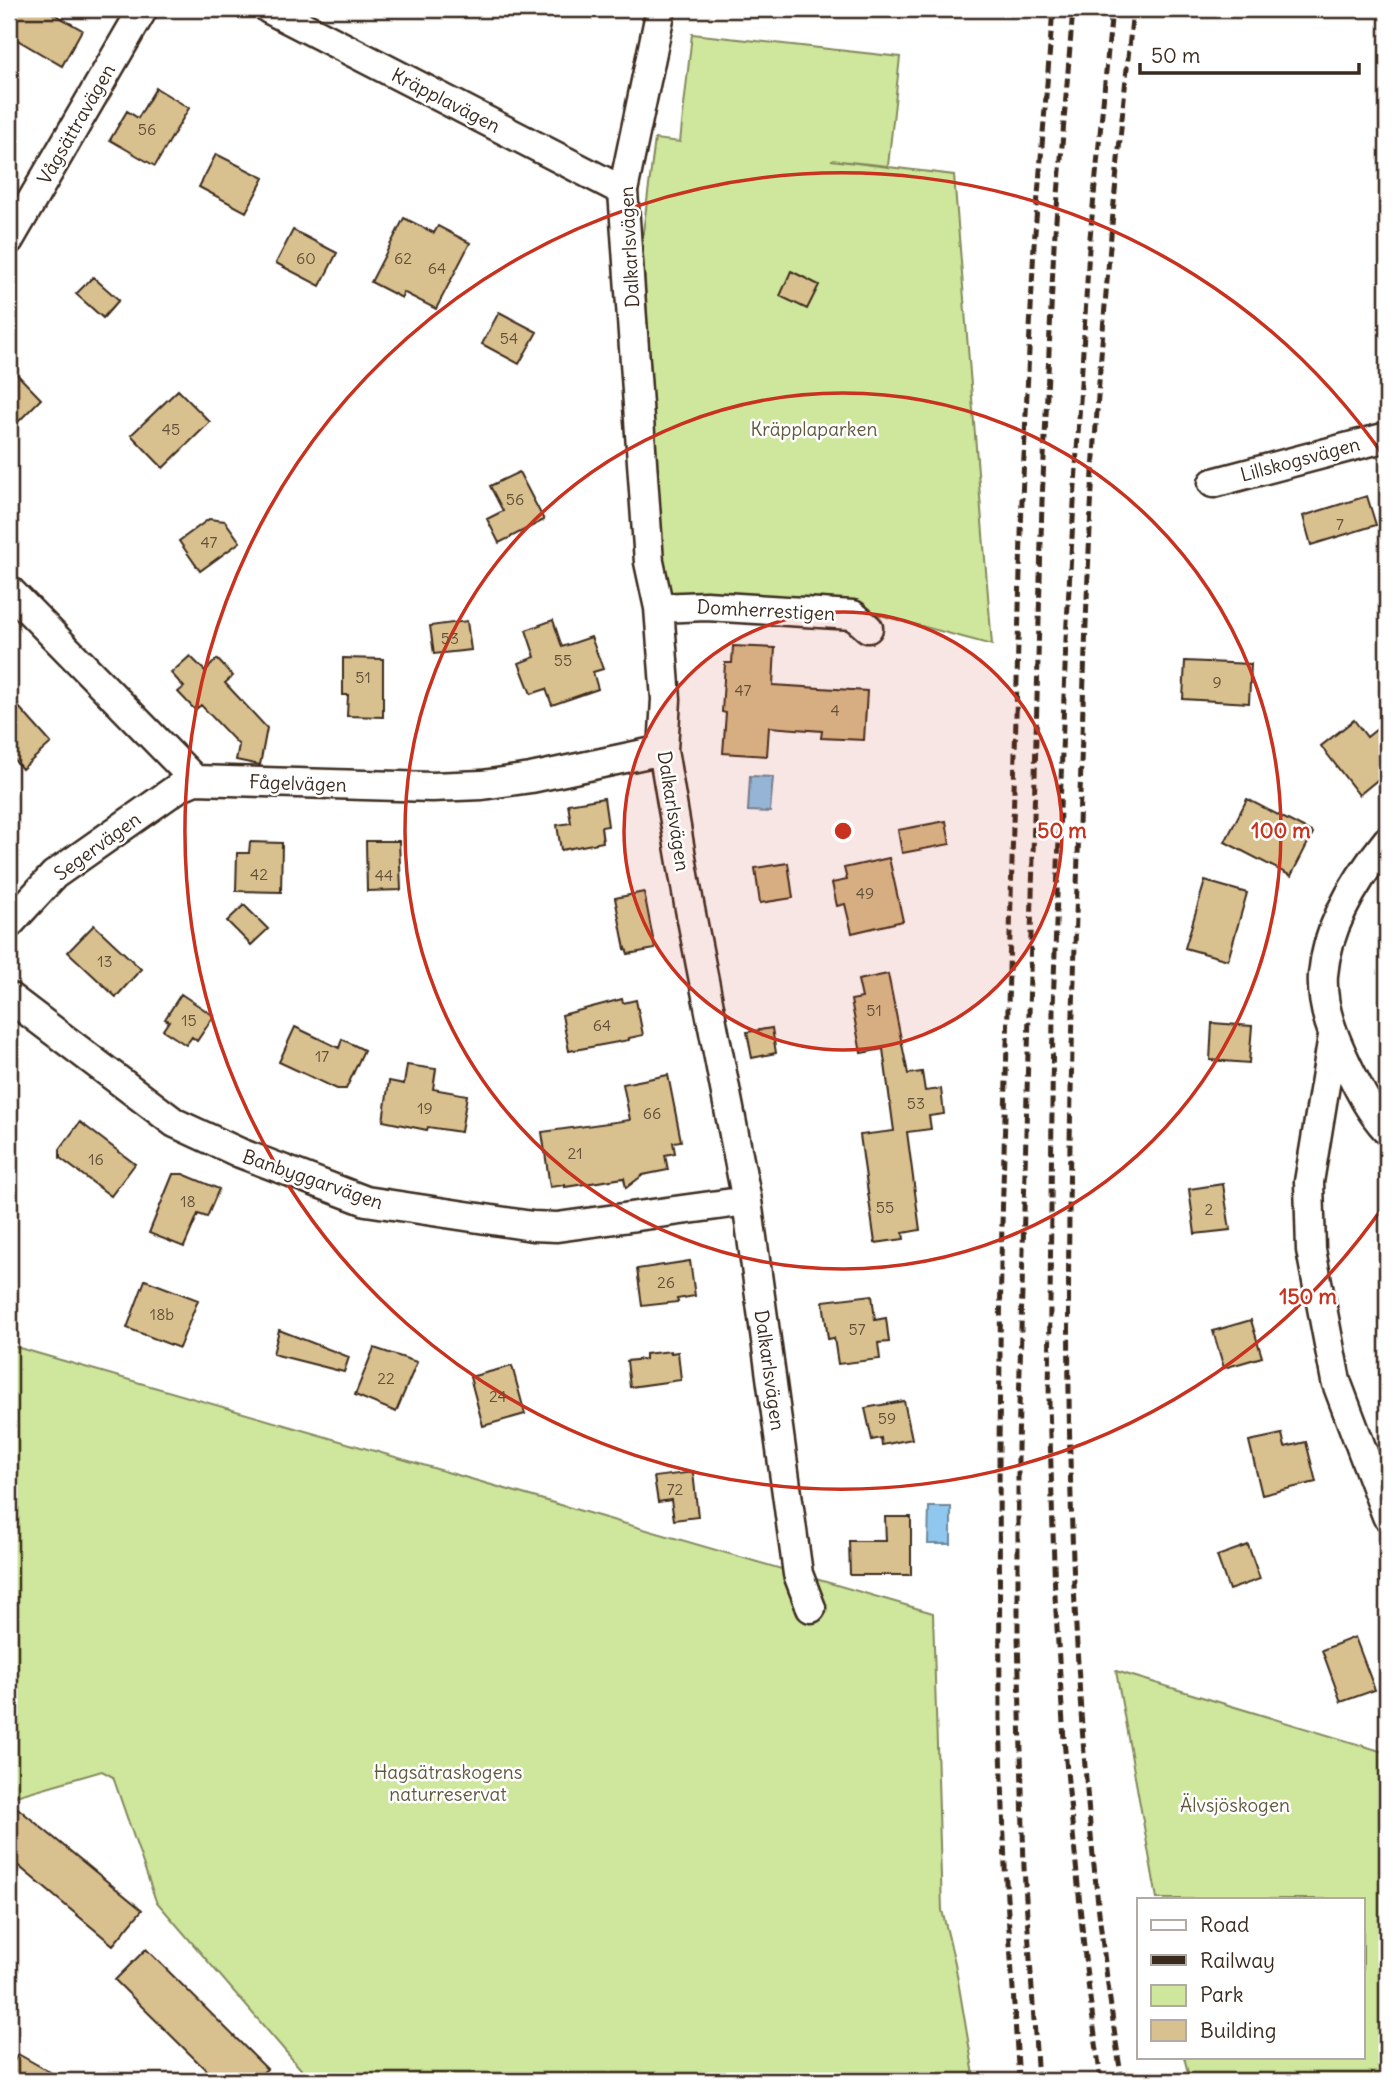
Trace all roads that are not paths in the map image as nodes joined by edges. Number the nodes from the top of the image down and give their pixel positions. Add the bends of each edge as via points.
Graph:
1 (142, 9) edge
2 (269, 9) edge
3 (661, 9) edge
4 (624, 191) junction
5 (9, 240) edge
6 (1387, 437) edge
7 (1213, 483) dead end
8 (9, 590) edge
9 (659, 608) junction
10 (868, 628) dead end
11 (663, 750) junction
12 (195, 780) junction
13 (1387, 841) edge
14 (9, 924) edge
15 (9, 997) edge
16 (1333, 1036) junction
17 (1387, 1130) edge
18 (747, 1201) junction
19 (1380, 1468) edge
20 (1387, 1516) edge
21 (811, 1608) dead end

1 - 5 street, Vågsättravägen
2 - 4 street, Kräpplavägen
3 - 4 street, Dalkarlsvägen
4 - 9 street, Dalkarlsvägen via 649,562
6 - 7 street, Lillskogsvägen
8 - 12 street
9 - 10 street, Domherrestigen via 706,606 853,615
9 - 11 street, Dalkarlsvägen via 666,699
11 - 12 street, Fågelvägen via 482,785 432,788
11 - 18 street, Dalkarlsvägen
12 - 14 street, Segervägen via 54,875
13 - 16 street via 1351,894 1329,942 1323,975
15 - 18 street, Banbyggarvägen via 175,1123 366,1201 557,1227
16 - 17 street via 1369,1110
16 - 19 street via 1309,1182 1311,1250 1336,1381
18 - 21 street, Dalkarlsvägen via 798,1574
19 - 20 street

